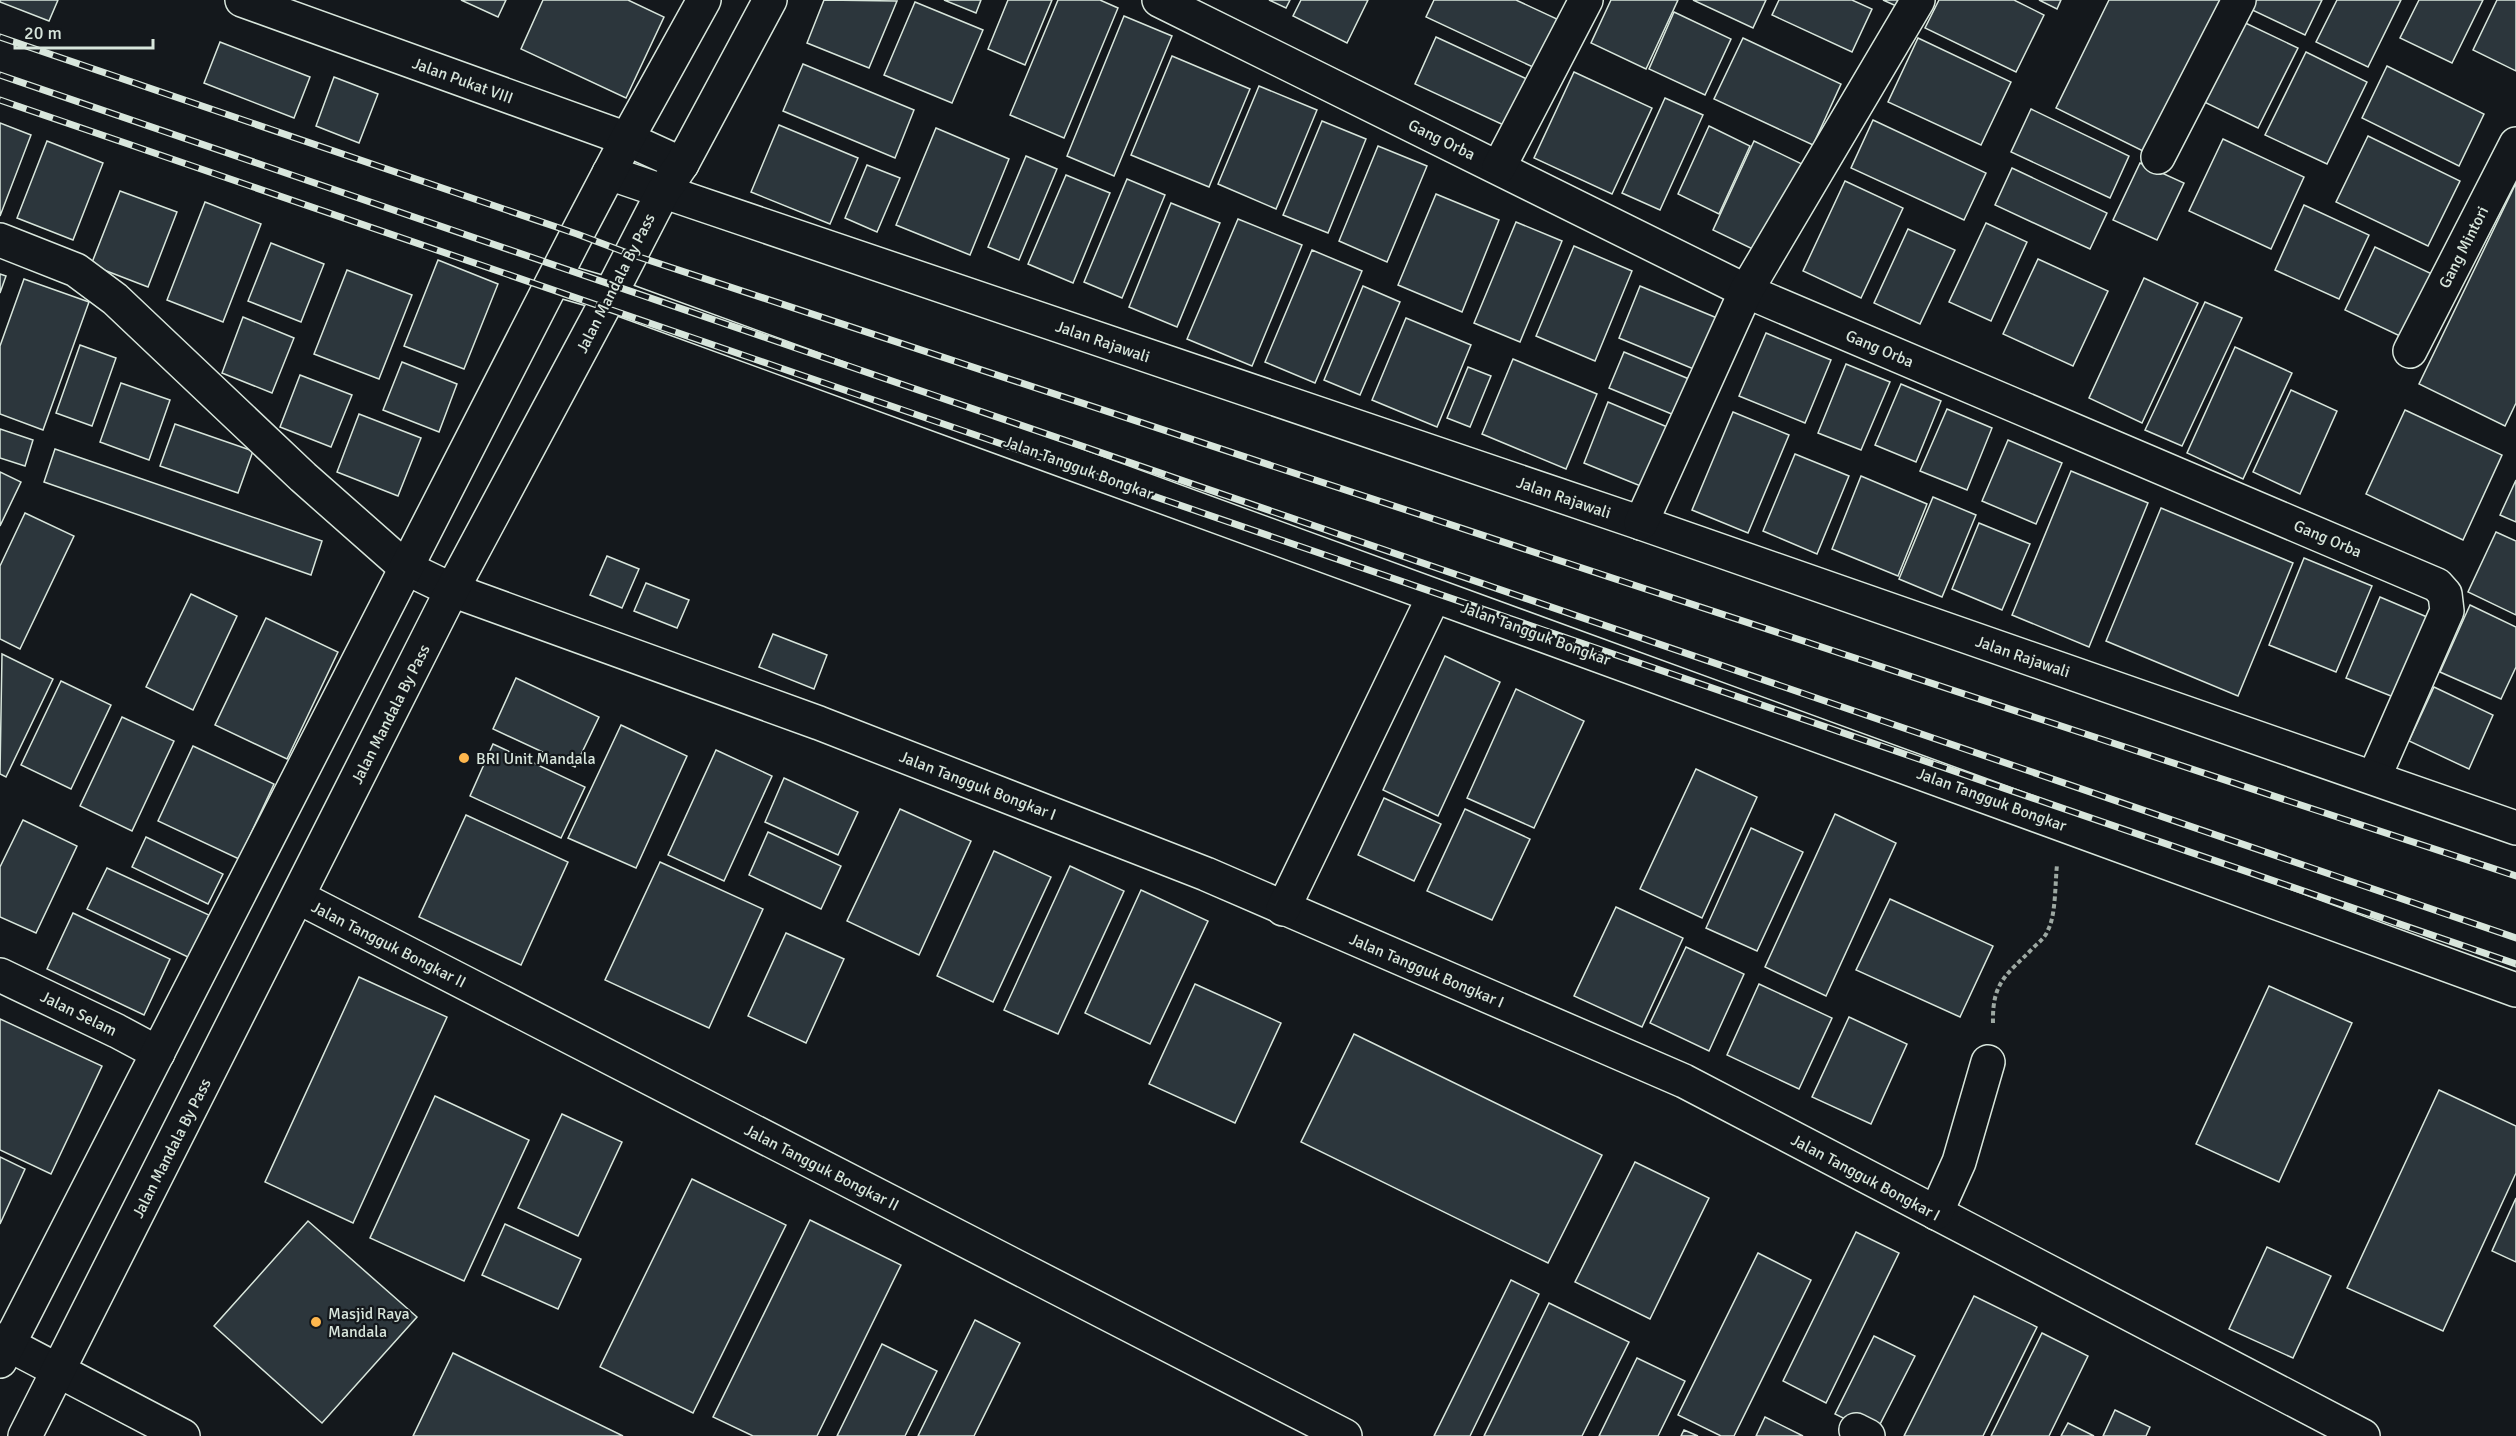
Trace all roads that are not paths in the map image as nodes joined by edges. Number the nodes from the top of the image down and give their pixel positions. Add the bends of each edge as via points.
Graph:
1 (242, 0) edge
2 (704, 0) edge
3 (770, 0) edge
4 (1159, 0) edge
5 (1586, 0) edge
6 (1918, 0) edge
7 (2239, 0) edge
8 (627, 139) junction
9 (2516, 144) edge
10 (2158, 157) dead end
11 (682, 164) junction
12 (1499, 167) junction
13 (609, 173) junction
14 (663, 192) junction
15 (0, 240) edge
16 (555, 279) junction
17 (1746, 291) junction
18 (610, 296) junction
19 (2410, 351) dead end
20 (1641, 523) junction
21 (406, 568) junction
22 (452, 590) junction
23 (1434, 596) junction
24 (2380, 764) dead end
25 (2516, 828) edge
26 (298, 897) junction
27 (1283, 909) junction
28 (0, 975) edge
29 (2516, 990) edge
30 (158, 1053) junction
31 (1988, 1062) road end
32 (1936, 1213) junction
33 (3, 1349) edge
34 (59, 1370) junction
35 (25, 1436) edge
36 (183, 1436) edge
37 (1345, 1436) edge
38 (2363, 1436) edge

1 - 8 street, Jalan Pukat VIII
2 - 8 street
3 - 11 street, Jalan Mandala By Pass
4 - 12 street, Gang Orba
5 - 12 street
6 - 17 street
7 - 10 street
8 - 11 street, Jalan Pukat VIII
8 - 13 street
9 - 19 street, Gang Mintori
11 - 14 street, Jalan Mandala By Pass
12 - 17 street, Gang Orba
13 - 14 street, Jalan Rajawali
13 - 16 street
14 - 18 street, Jalan Mandala By Pass
14 - 20 street, Jalan Rajawali
15 - 21 street, Jalan Tangguk Bongkar I via 76,270 116,299 303,477
16 - 18 street, Jalan Tangguk Bongkar
16 - 21 street
17 - 20 street
17 - 24 street, Gang Orba via 2437,585 2445,594 2447,611
18 - 22 street, Jalan Mandala By Pass
18 - 23 street, Jalan Tangguk Bongkar
20 - 25 street, Jalan Rajawali
21 - 22 street, Jalan Tangguk Bongkar I
21 - 30 street
22 - 26 street, Jalan Mandala By Pass
22 - 27 street, Jalan Tangguk Bongkar I via 819,723 1206,874
23 - 27 street
23 - 29 street, Jalan Tangguk Bongkar
26 - 34 street, Jalan Mandala By Pass
26 - 37 street, Jalan Tangguk Bongkar II
27 - 32 street, Jalan Tangguk Bongkar I via 1684,1081
28 - 30 street, Jalan Selam
30 - 33 street
31 - 32 street via 1959,1161
32 - 38 street, Jalan Tangguk Bongkar I
33 - 34 street
34 - 35 street, Jalan Mandala By Pass
34 - 36 street

